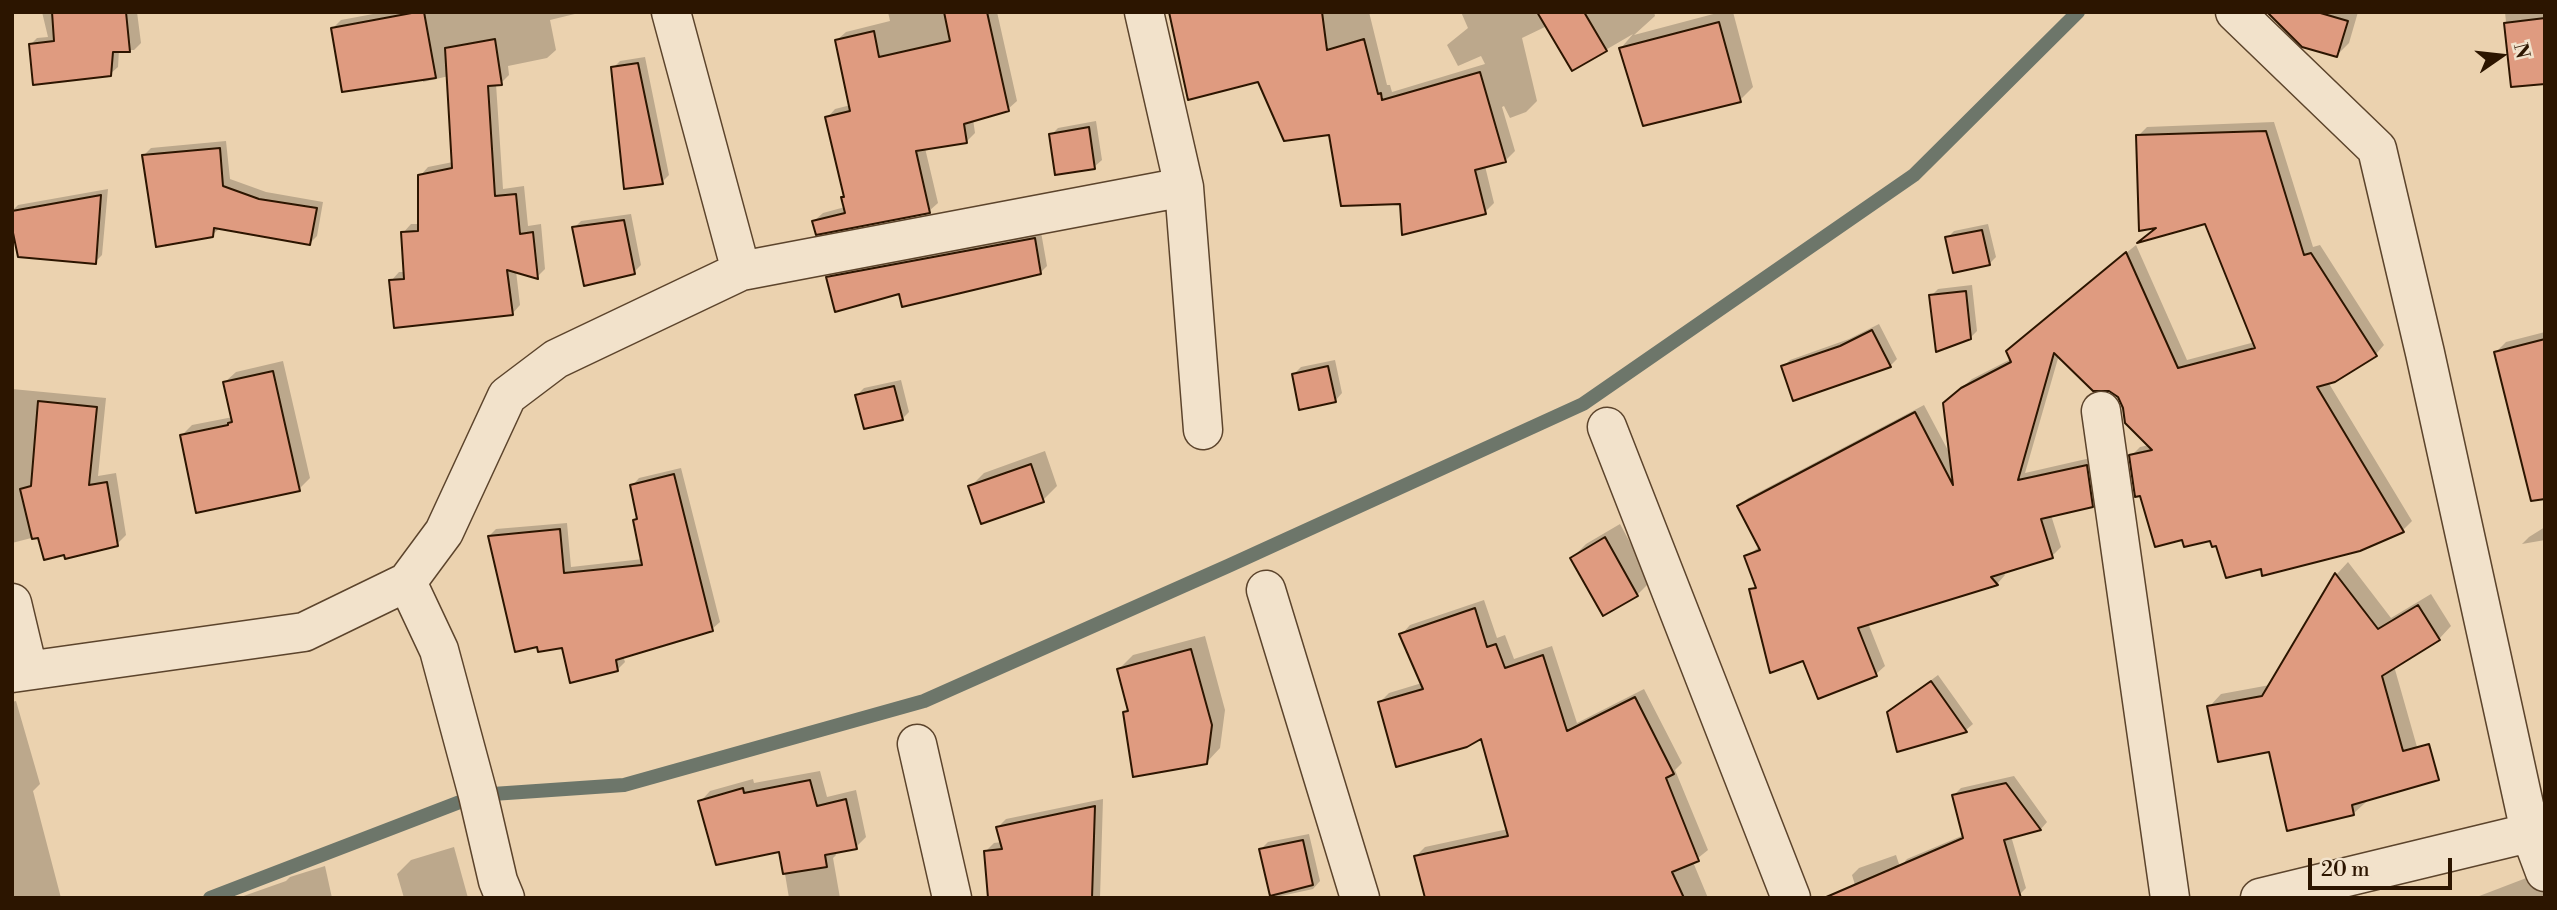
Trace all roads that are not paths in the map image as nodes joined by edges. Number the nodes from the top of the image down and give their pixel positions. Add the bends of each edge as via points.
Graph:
1 (671, 12) edge
2 (1144, 12) edge
3 (2235, 12) edge
4 (1184, 187) junction
5 (741, 271) junction
6 (2101, 411) dead end
7 (1607, 428) dead end
8 (1203, 430) dead end
9 (407, 582) junction
10 (1266, 590) dead end
11 (12, 603) edge
12 (20, 671) edge
13 (916, 744) dead end
14 (2538, 831) edge
15 (2545, 872) edge
16 (505, 898) edge
17 (952, 898) edge
18 (1360, 898) edge
19 (1791, 898) edge
20 (2170, 898) edge
21 (2260, 898) edge

1 - 5 street
2 - 4 street
3 - 14 street via 2377,149
4 - 5 street
4 - 8 street
5 - 9 street via 556,359 507,396 444,532
6 - 20 street
7 - 19 street
9 - 12 street via 304,632
9 - 16 street via 439,650
10 - 18 street
11 - 12 street
13 - 17 street
14 - 15 street
14 - 21 street

